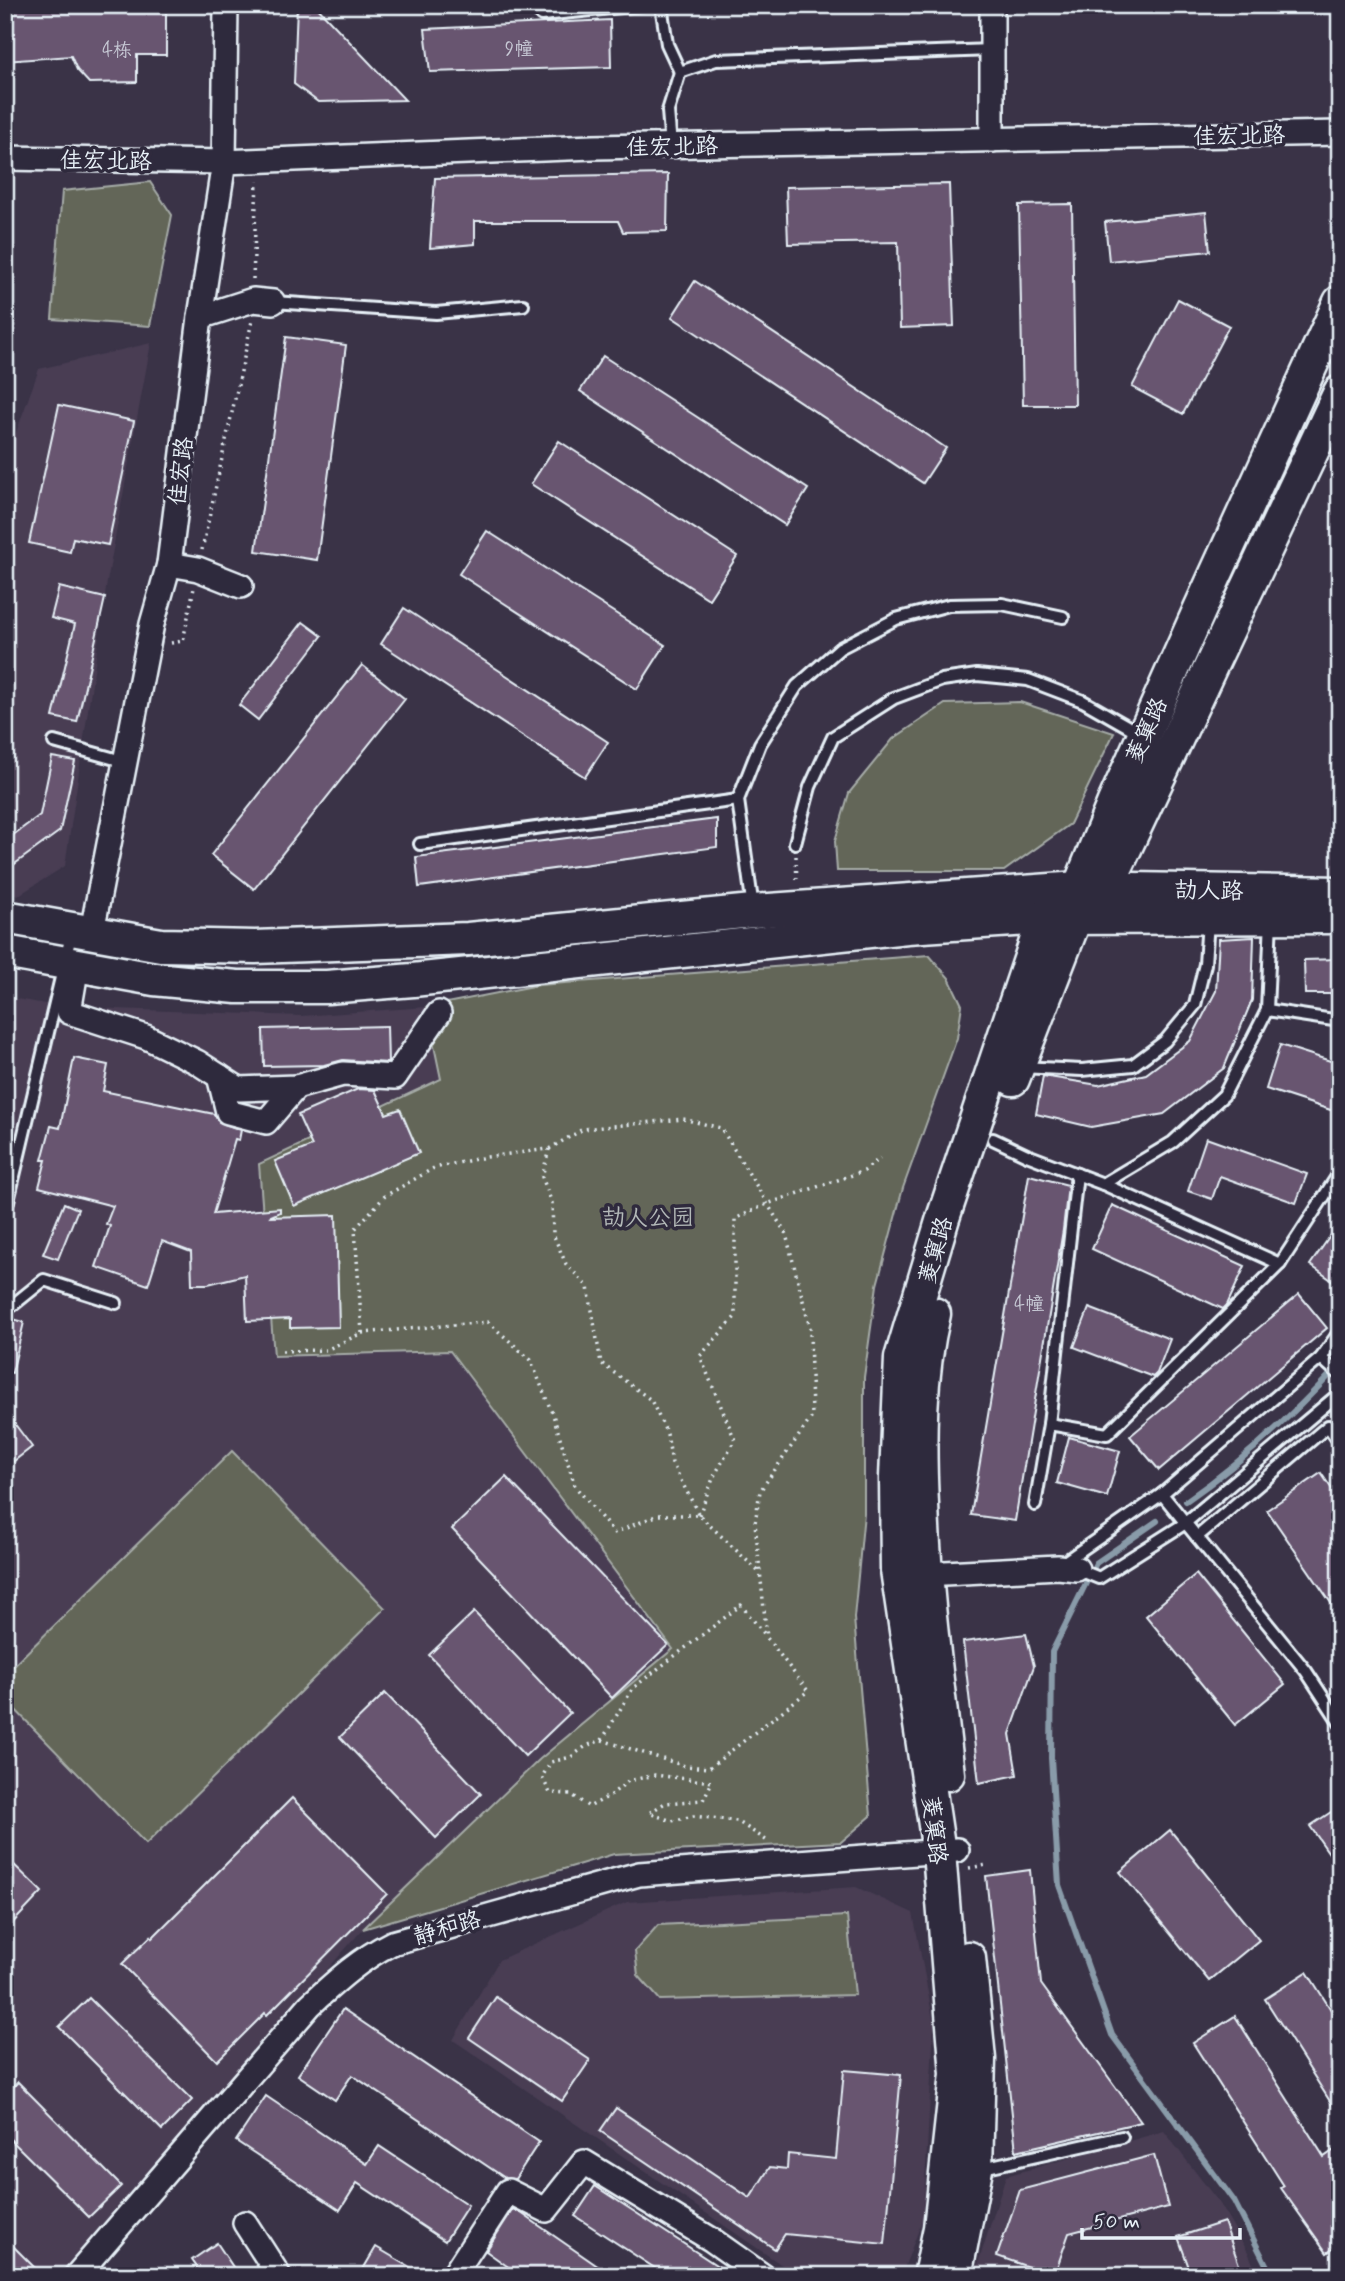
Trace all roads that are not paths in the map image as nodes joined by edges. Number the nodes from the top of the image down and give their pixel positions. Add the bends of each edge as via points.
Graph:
1 (226, 5) edge
2 (529, 5) edge
3 (642, 5) edge
4 (661, 5) edge
5 (992, 5) edge
6 (992, 50) junction
7 (680, 72) junction
8 (1340, 134) edge
9 (992, 140) junction
10 (671, 146) junction
11 (5, 158) edge
12 (224, 162) junction
13 (263, 301) joint
14 (1340, 302) edge
15 (523, 305) dead end
16 (200, 317) junction
17 (1340, 392) edge
18 (169, 564) junction
19 (241, 586) dead end
20 (1063, 617) dead end
21 (1144, 735) junction
22 (54, 742) dead end
23 (126, 762) junction
24 (738, 800) junction
25 (795, 843) road end
26 (420, 844) dead end
27 (1340, 893) edge
28 (1076, 904) junction
29 (753, 911) junction
30 (1271, 916) junction
31 (5, 917) edge
32 (1340, 917) edge
33 (1208, 919) junction
34 (82, 930) junction
35 (5, 952) edge
36 (71, 964) junction
37 (1267, 1010) junction
38 (439, 1013) dead end
39 (1340, 1021) edge
40 (1017, 1067) junction
41 (219, 1076) junction
42 (296, 1087) junction
43 (993, 1139) junction
44 (1340, 1172) edge
45 (1077, 1174) junction
46 (1103, 1184) junction
47 (5, 1214) edge
48 (1280, 1264) junction
49 (5, 1302) edge
50 (116, 1303) dead end
51 (1340, 1331) edge
52 (1321, 1358) junction
53 (1340, 1375) edge
54 (1340, 1393) edge
55 (1049, 1424) junction
56 (1340, 1443) edge
57 (1162, 1494) junction
58 (1035, 1505) dead end
59 (1184, 1524) junction
60 (1197, 1537) junction
61 (1068, 1568) junction
62 (925, 1574) junction
63 (1340, 1723) edge
64 (961, 1859) junction
65 (1122, 2137) dead end
66 (976, 2169) junction
67 (245, 2223) dead end
68 (76, 2276) edge
69 (279, 2276) edge
70 (453, 2276) edge
71 (763, 2276) edge
72 (930, 2276) edge
73 (955, 2276) edge

1 - 12 street, 佳宏路
2 - 3 lane via 542,15
4 - 7 lane via 667,44
5 - 6 street
6 - 7 lane via 716,60
6 - 9 street
7 - 10 lane via 667,111
8 - 9 street, 佳宏北路
9 - 10 street, 佳宏北路
10 - 12 street, 佳宏北路
11 - 12 street, 佳宏北路
12 - 16 street, 佳宏路
13 - 15 lane via 436,313
13 - 16 street
14 - 21 street, 菱窠路
16 - 18 street, 佳宏路
17 - 28 street, 菱窠路
18 - 19 street via 198,569
18 - 23 street, 佳宏路
20 - 24 lane via 1002,604 949,605 896,619 839,648 797,686 760,744
21 - 25 lane via 1083,701 1028,680 977,675 942,680 894,698 833,737 810,788
21 - 28 street, 菱窠路
22 - 23 lane
23 - 34 street, 佳宏路
24 - 26 lane
24 - 29 lane
27 - 28 street, 劼人路
28 - 29 street
28 - 33 street
28 - 36 street via 907,927 327,987 237,987
28 - 40 street, 菱窠路
28 - 64 street, 菱窠路 via 943,1218 901,1358 897,1570
29 - 34 street via 468,939 268,946 161,945
30 - 32 street
30 - 33 street
30 - 37 lane
31 - 34 street
33 - 40 lane via 1205,964 1195,1005 1164,1041 1133,1065 1082,1070
34 - 36 lane
35 - 36 street
36 - 41 street via 69,1012 146,1037
36 - 47 lane
37 - 39 lane
37 - 46 lane via 1224,1094 1173,1142
38 - 42 street via 395,1077 343,1074
40 - 43 street, 菱窠路
41 - 42 street via 239,1089
41 - 42 street via 228,1112 266,1122
43 - 45 lane
43 - 62 street, 菱窠路 via 943,1279 926,1347 919,1446
44 - 48 lane
45 - 46 lane
45 - 55 lane
46 - 48 lane
48 - 55 lane via 1107,1434
49 - 50 lane via 13,1305 44,1280
51 - 52 lane
52 - 53 lane
52 - 57 lane
54 - 59 lane
55 - 58 lane
56 - 60 lane via 1328,1426
57 - 59 lane
57 - 61 lane
59 - 60 lane
59 - 61 lane via 1099,1578
60 - 63 lane via 1306,1671
61 - 62 street
62 - 64 street, 菱窠路
64 - 66 street, 菱窠路 via 979,2059
64 - 68 street, 静和路 via 796,1862 639,1874 404,1939 370,1954 310,2005
64 - 72 street, 菱窠路 via 957,2074 940,2228
65 - 66 lane
66 - 73 street, 菱窠路
67 - 69 street
70 - 71 street via 508,2191 545,2210 584,2162

